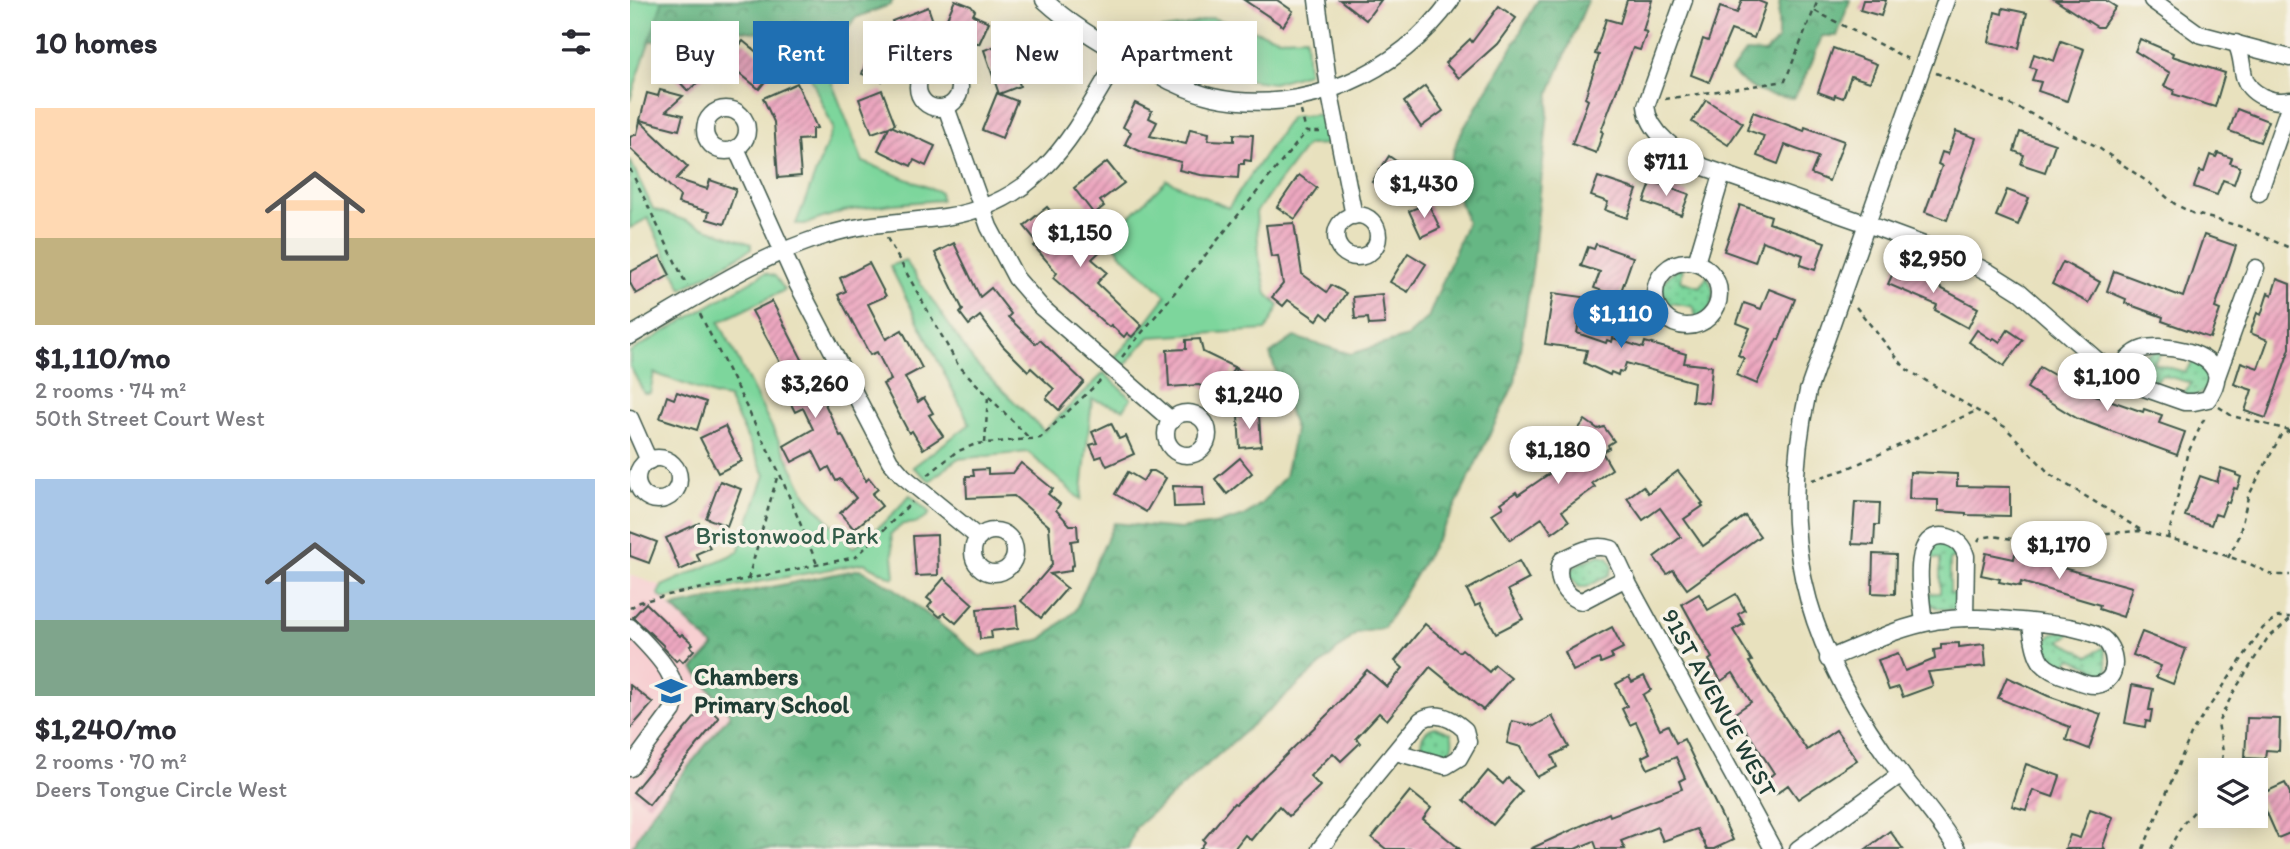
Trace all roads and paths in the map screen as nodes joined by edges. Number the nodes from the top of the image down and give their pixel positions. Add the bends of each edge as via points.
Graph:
1 (1044, 0) edge
2 (1317, 0) edge
3 (1451, 0) edge
4 (1684, 0) edge
5 (1818, 0) edge
6 (1946, 0) edge
7 (2152, 0) edge
8 (1815, 11) junction
9 (1097, 39) edge
10 (2236, 43) junction
11 (2290, 58) edge
12 (1922, 66) junction
13 (1103, 84) edge
14 (1176, 84) edge
15 (1329, 89) junction
16 (1297, 98) junction
17 (2290, 102) edge
18 (946, 107) dead end
19 (1648, 109) junction
20 (1306, 132) junction
21 (1337, 132) junction
22 (736, 148) dead end
23 (630, 169) edge
24 (1722, 175) junction
25 (2259, 193) dead end
26 (983, 209) junction
27 (1354, 216) dead end
28 (878, 223) junction
29 (1867, 224) junction
30 (2290, 247) edge
31 (781, 252) junction
32 (1696, 263) junction
33 (2256, 268) dead end
34 (1843, 291) junction
35 (693, 300) junction
36 (630, 335) edge
37 (1112, 370) junction
38 (2115, 374) junction
39 (2217, 376) junction
40 (988, 396) junction
41 (2205, 400) junction
42 (1977, 410) junction
43 (630, 418) edge
44 (1172, 421) dead end
45 (2290, 430) edge
46 (1030, 439) junction
47 (985, 443) junction
48 (649, 461) dead end
49 (779, 472) junction
50 (1795, 485) junction
51 (919, 489) junction
52 (2144, 532) junction
53 (979, 538) dead end
54 (2168, 538) junction
55 (1966, 556) junction
56 (2228, 558) junction
57 (817, 565) junction
58 (2290, 575) edge
59 (1626, 578) dead end
60 (748, 579) junction
61 (630, 608) edge
62 (1965, 618) junction
63 (2290, 618) edge
64 (2030, 622) junction
65 (1924, 623) junction
66 (630, 627) edge
67 (1828, 659) junction
68 (1396, 752) dead end
69 (2222, 758) edge
70 (630, 768) edge
71 (1901, 774) junction
72 (2198, 807) edge
73 (1324, 848) edge
74 (1773, 849) edge
75 (1798, 849) edge
76 (1957, 849) edge
77 (2143, 849) edge
78 (2169, 849) edge

1 - 9 street
2 - 15 street
3 - 15 street via 1403,50 1368,73
4 - 19 street
5 - 8 path
6 - 12 street
7 - 10 street via 2199,34
8 - 12 path
8 - 19 path via 1785,81
10 - 11 street
10 - 17 street via 2248,86 2269,99
12 - 29 street
12 - 30 path via 2096,146 2192,213
13 - 26 street via 1046,168
14 - 16 street via 1213,97 1263,102
15 - 16 street
15 - 21 street
16 - 20 path
17 - 25 street
18 - 26 street
19 - 24 street via 1654,129 1688,157
20 - 21 path
20 - 37 path
21 - 27 street
22 - 31 street
23 - 35 path
24 - 29 street
24 - 32 street
26 - 28 street
26 - 37 street via 997,245 1028,293
28 - 31 street
28 - 40 path via 958,365
29 - 34 street
29 - 38 street via 1990,273 2020,292
31 - 35 street
31 - 51 street via 890,461
32 - 32 street via 1718,284 1717,306 1692,326 1671,322 1655,297 1656,286 1675,264
33 - 39 street
34 - 42 path via 1906,369
34 - 50 street via 1808,391
35 - 36 street
35 - 49 path
37 - 44 street
37 - 46 path via 1040,438
38 - 39 street via 2141,349 2163,346 2200,357 2212,365
38 - 41 street via 2184,402
39 - 41 street via 2214,390
40 - 46 path
40 - 47 path
41 - 45 path via 2232,416
41 - 54 path via 2204,419 2187,455
42 - 50 path via 1844,470
42 - 52 path via 2005,427 2051,475
43 - 48 street
45 - 56 path via 2281,435 2248,497 2239,537
46 - 47 path
47 - 51 path via 956,452
49 - 57 path
49 - 60 path
50 - 67 street via 1801,569
51 - 53 street
51 - 57 path via 856,557
52 - 54 path
52 - 55 path via 2013,539 1993,536 1980,538
54 - 56 path
55 - 62 street
55 - 65 street via 1953,539 1940,535 1928,541 1919,571
56 - 58 path via 2273,575
57 - 60 path
59 - 74 street, 91ST AVENUE WEST
60 - 61 path
62 - 64 street
62 - 65 street
63 - 69 path via 2267,639 2232,693 2218,723
63 - 77 path via 2278,617 2263,628 2192,732
64 - 64 street via 2038,656 2055,673 2097,685 2113,671 2114,651 2106,640 2065,625
65 - 67 street
66 - 70 street via 664,664 676,702
67 - 71 street
68 - 73 street
71 - 75 street
71 - 76 street
72 - 78 path

